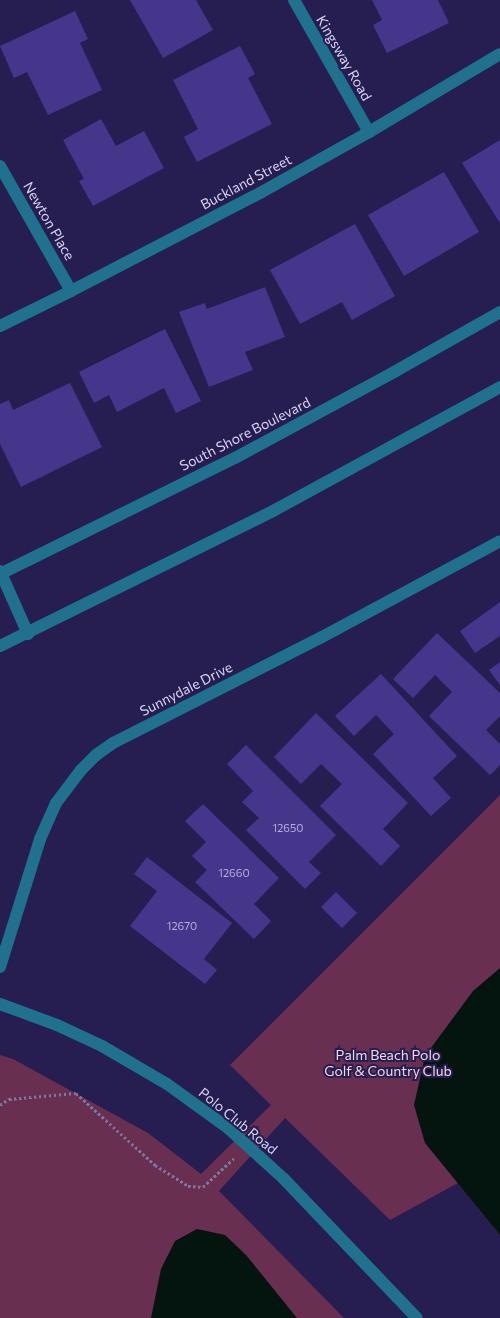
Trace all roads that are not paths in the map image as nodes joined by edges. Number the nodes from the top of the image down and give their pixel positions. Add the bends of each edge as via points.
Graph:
1 (294, 0) edge
2 (500, 54) edge
3 (369, 132) junction
4 (0, 166) edge
5 (72, 291) junction
6 (500, 312) edge
7 (0, 326) edge
8 (500, 387) edge
9 (500, 541) edge
10 (0, 573) edge
11 (28, 634) junction
12 (0, 646) edge
13 (0, 967) edge
14 (0, 1004) edge
15 (416, 1318) edge

1 - 3 street, Kingsway Road
2 - 3 street, Buckland Street
3 - 5 street, Buckland Street
4 - 5 street, Newton Place
5 - 7 street, Buckland Street
6 - 10 street, South Shore Boulevard via 235,458
8 - 11 street via 273,511
9 - 13 street, Sunnydale Drive via 322,637 113,743 96,755 56,803 40,839
10 - 11 street
11 - 12 street
14 - 15 street, Polo Club Road via 102,1046 167,1084 228,1128 284,1178

